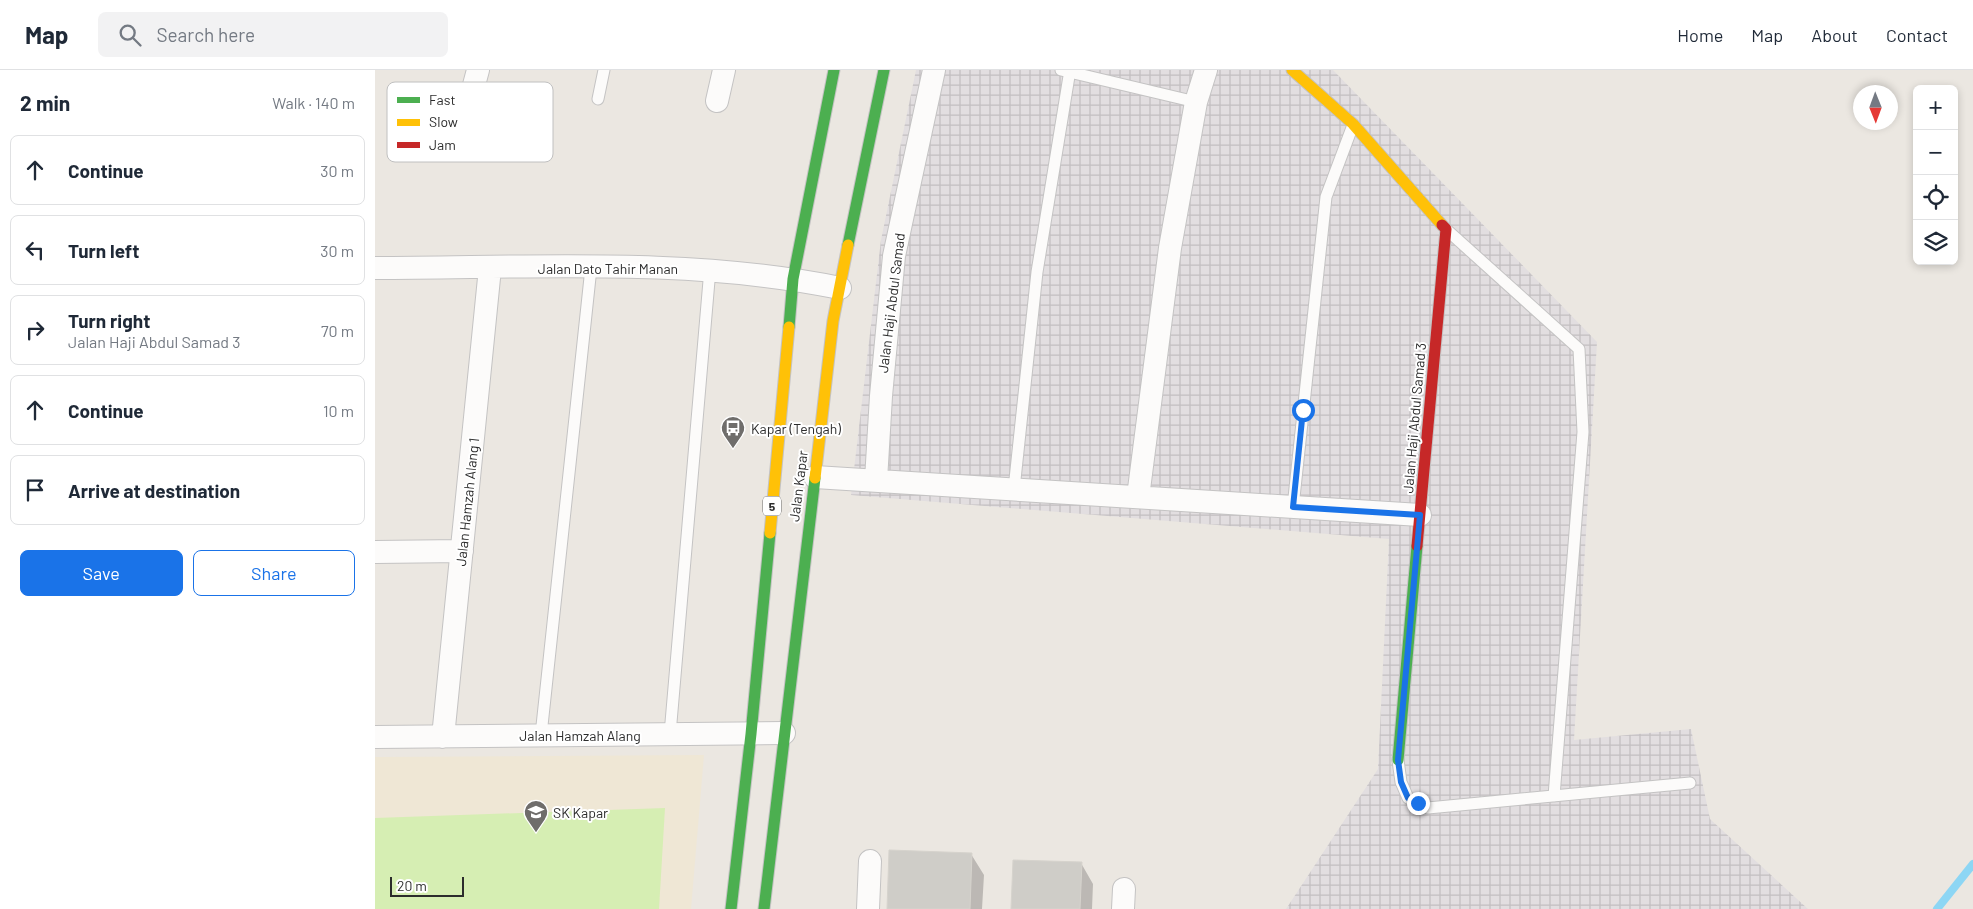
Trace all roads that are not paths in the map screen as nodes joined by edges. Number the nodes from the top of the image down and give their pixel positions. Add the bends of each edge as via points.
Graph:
1 (604, 70) edge
2 (724, 70) edge
3 (834, 70) edge
4 (884, 70) edge
5 (934, 70) edge
6 (1206, 70) edge
7 (1292, 70) edge
8 (1067, 71) edge
9 (598, 99) dead end
10 (717, 101) dead end
11 (1196, 102) junction
12 (1353, 124) junction
13 (1446, 229) junction
14 (375, 268) edge
15 (490, 268) junction
16 (591, 268) junction
17 (710, 269) junction
18 (793, 278) junction
19 (840, 288) junction
20 (815, 476) junction
21 (877, 480) junction
22 (1014, 489) junction
23 (1138, 497) junction
24 (1293, 507) junction
25 (1420, 515) junction
26 (462, 551) junction
27 (375, 552) edge
28 (784, 733) junction
29 (670, 734) junction
30 (751, 734) junction
31 (541, 735) junction
32 (443, 737) junction
33 (375, 738) edge
34 (1398, 760) joint
35 (1690, 784) dead end
36 (1554, 796) junction
37 (870, 860) dead end
38 (731, 909) edge
39 (764, 909) edge
40 (868, 909) edge

1 - 9 lane
2 - 10 street
3 - 18 main road, Jalan Kapar / 5
4 - 19 main road, Jalan Kapar
5 - 21 street, Jalan Haji Abdul Samad via 894,256
6 - 11 street
7 - 12 main road
8 - 11 lane
8 - 22 lane via 1037,272
11 - 23 street via 1170,248
12 - 13 main road
12 - 24 lane via 1326,197
13 - 25 main road, Jalan Haji Abdul Samad 3
13 - 36 lane via 1579,349 1583,432
14 - 15 street, Jalan Dato Tahir Manan
15 - 16 street, Jalan Dato Tahir Manan
15 - 26 street, Jalan Hamzah Alang 1
16 - 17 street, Jalan Dato Tahir Manan
16 - 31 lane
17 - 18 street, Jalan Dato Tahir Manan
17 - 29 lane
18 - 19 street, Jalan Dato Tahir Manan
18 - 30 main road, Jalan Kapar / 5
19 - 20 main road, Jalan Kapar via 833,321
20 - 21 street
20 - 28 main road, Jalan Kapar
21 - 22 street
22 - 23 street
23 - 24 street
24 - 25 street
25 - 34 main road, Jalan Haji Abdul Samad 3
26 - 27 street
26 - 32 street, Jalan Hamzah Alang 1
28 - 30 street, Jalan Hamzah Alang
28 - 39 main road, Jalan Kapar
29 - 30 street, Jalan Hamzah Alang
29 - 31 street, Jalan Hamzah Alang
30 - 38 main road, Jalan Kapar / 5
31 - 32 street, Jalan Hamzah Alang
32 - 33 street, Jalan Hamzah Alang
34 - 36 lane via 1401,782 1408,798 1428,808
35 - 36 lane
37 - 40 street

